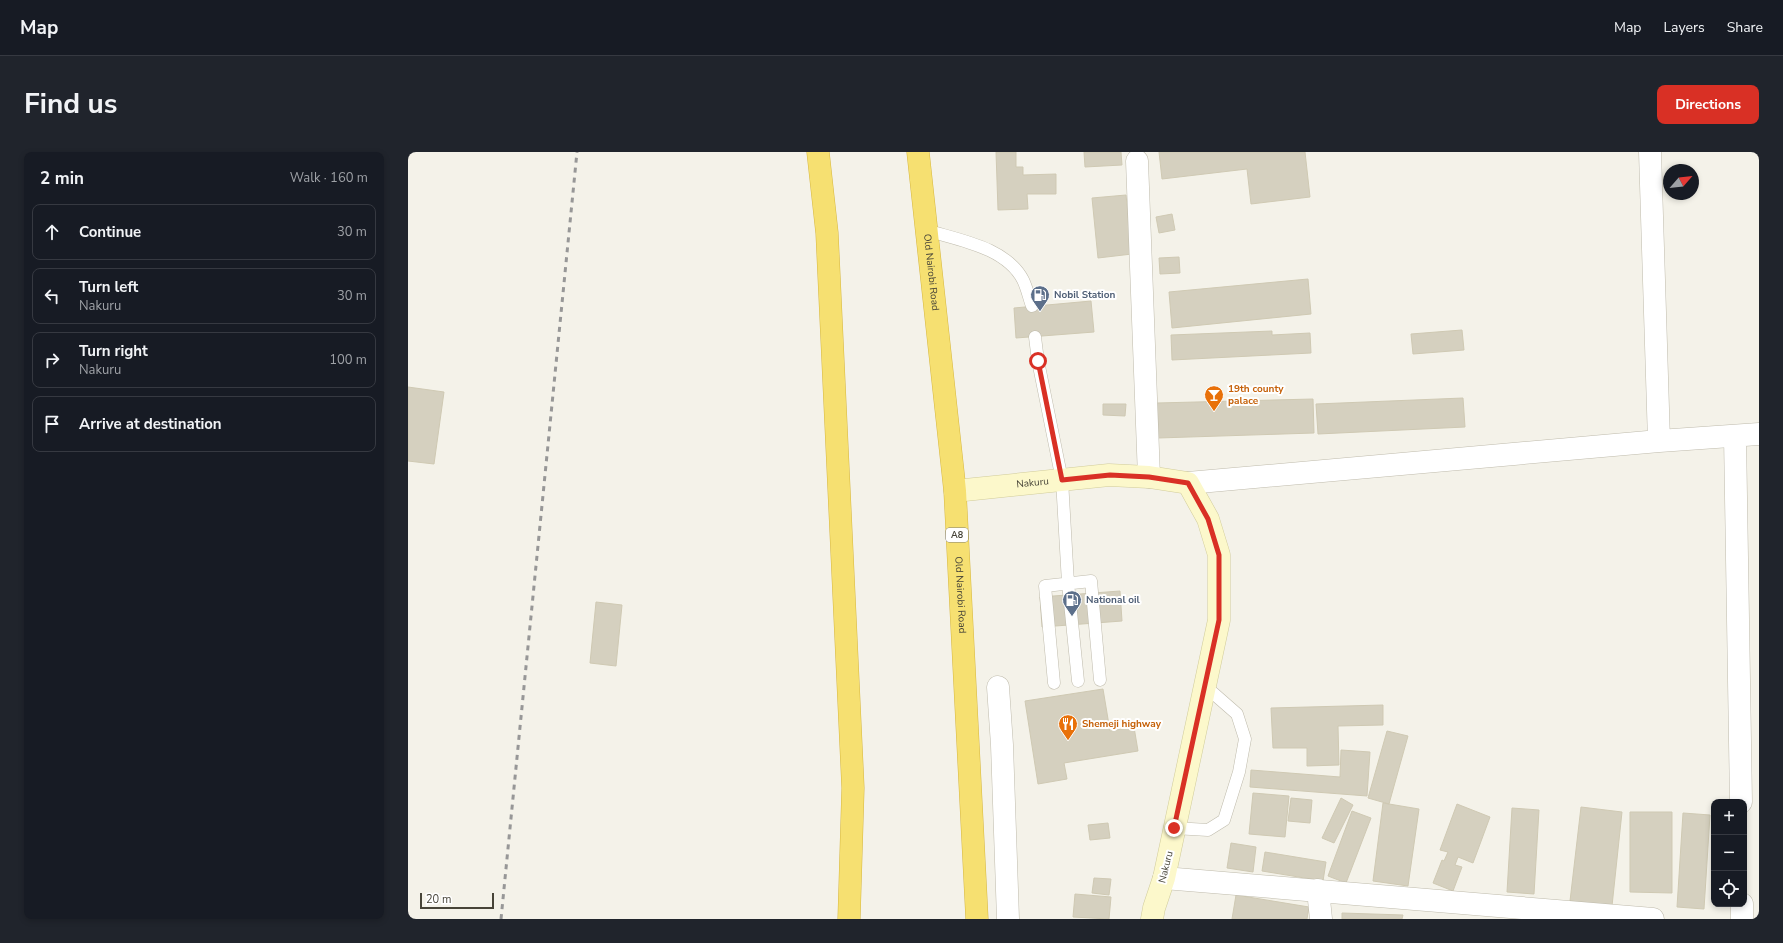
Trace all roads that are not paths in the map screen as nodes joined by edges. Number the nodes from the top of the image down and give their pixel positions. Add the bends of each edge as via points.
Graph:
1 (818, 152) edge
2 (918, 152) edge
3 (1650, 152) edge
4 (1137, 161) dead end
5 (926, 230) junction
6 (1032, 306) dead end
7 (1035, 336) dead end
8 (1759, 434) edge
9 (1735, 436) junction
10 (1659, 442) junction
11 (1149, 477) junction
12 (1062, 480) junction
13 (1188, 483) junction
14 (955, 491) junction
15 (1068, 583) junction
16 (1100, 680) dead end
17 (1078, 681) dead end
18 (1054, 683) dead end
19 (1205, 686) junction
20 (998, 687) dead end
21 (1741, 799) edge
22 (1174, 828) junction
23 (1164, 878) junction
24 (1318, 890) junction
25 (1742, 907) edge
26 (849, 919) edge
27 (977, 919) edge
28 (1008, 919) edge
29 (1152, 919) edge
30 (1321, 919) edge
31 (1653, 919) edge
32 (1742, 919) edge

1 - 26 highway via 827,233 853,788
2 - 5 highway, Old Nairobi Road / A8
3 - 10 street
4 - 11 street
5 - 6 lane via 990,250 1009,263 1023,279
5 - 14 highway, Old Nairobi Road / A8
7 - 12 lane
8 - 9 street
9 - 10 street
9 - 21 street
10 - 13 street
11 - 12 main road, Nakuru via 1110,475
11 - 13 main road, Nakuru
12 - 14 main road, Nakuru
12 - 15 lane
13 - 19 main road, Nakuru via 1208,519 1219,555 1219,620
14 - 27 highway, Old Nairobi Road / A8
15 - 16 lane via 1091,581
15 - 17 lane
15 - 18 lane via 1045,586
19 - 22 main road, Nakuru
19 - 22 lane via 1237,714 1245,739 1239,772 1224,820 1208,830
20 - 28 street
22 - 23 main road, Nakuru
23 - 24 street
23 - 29 main road, Nakuru
24 - 30 street
24 - 31 street
25 - 32 street

